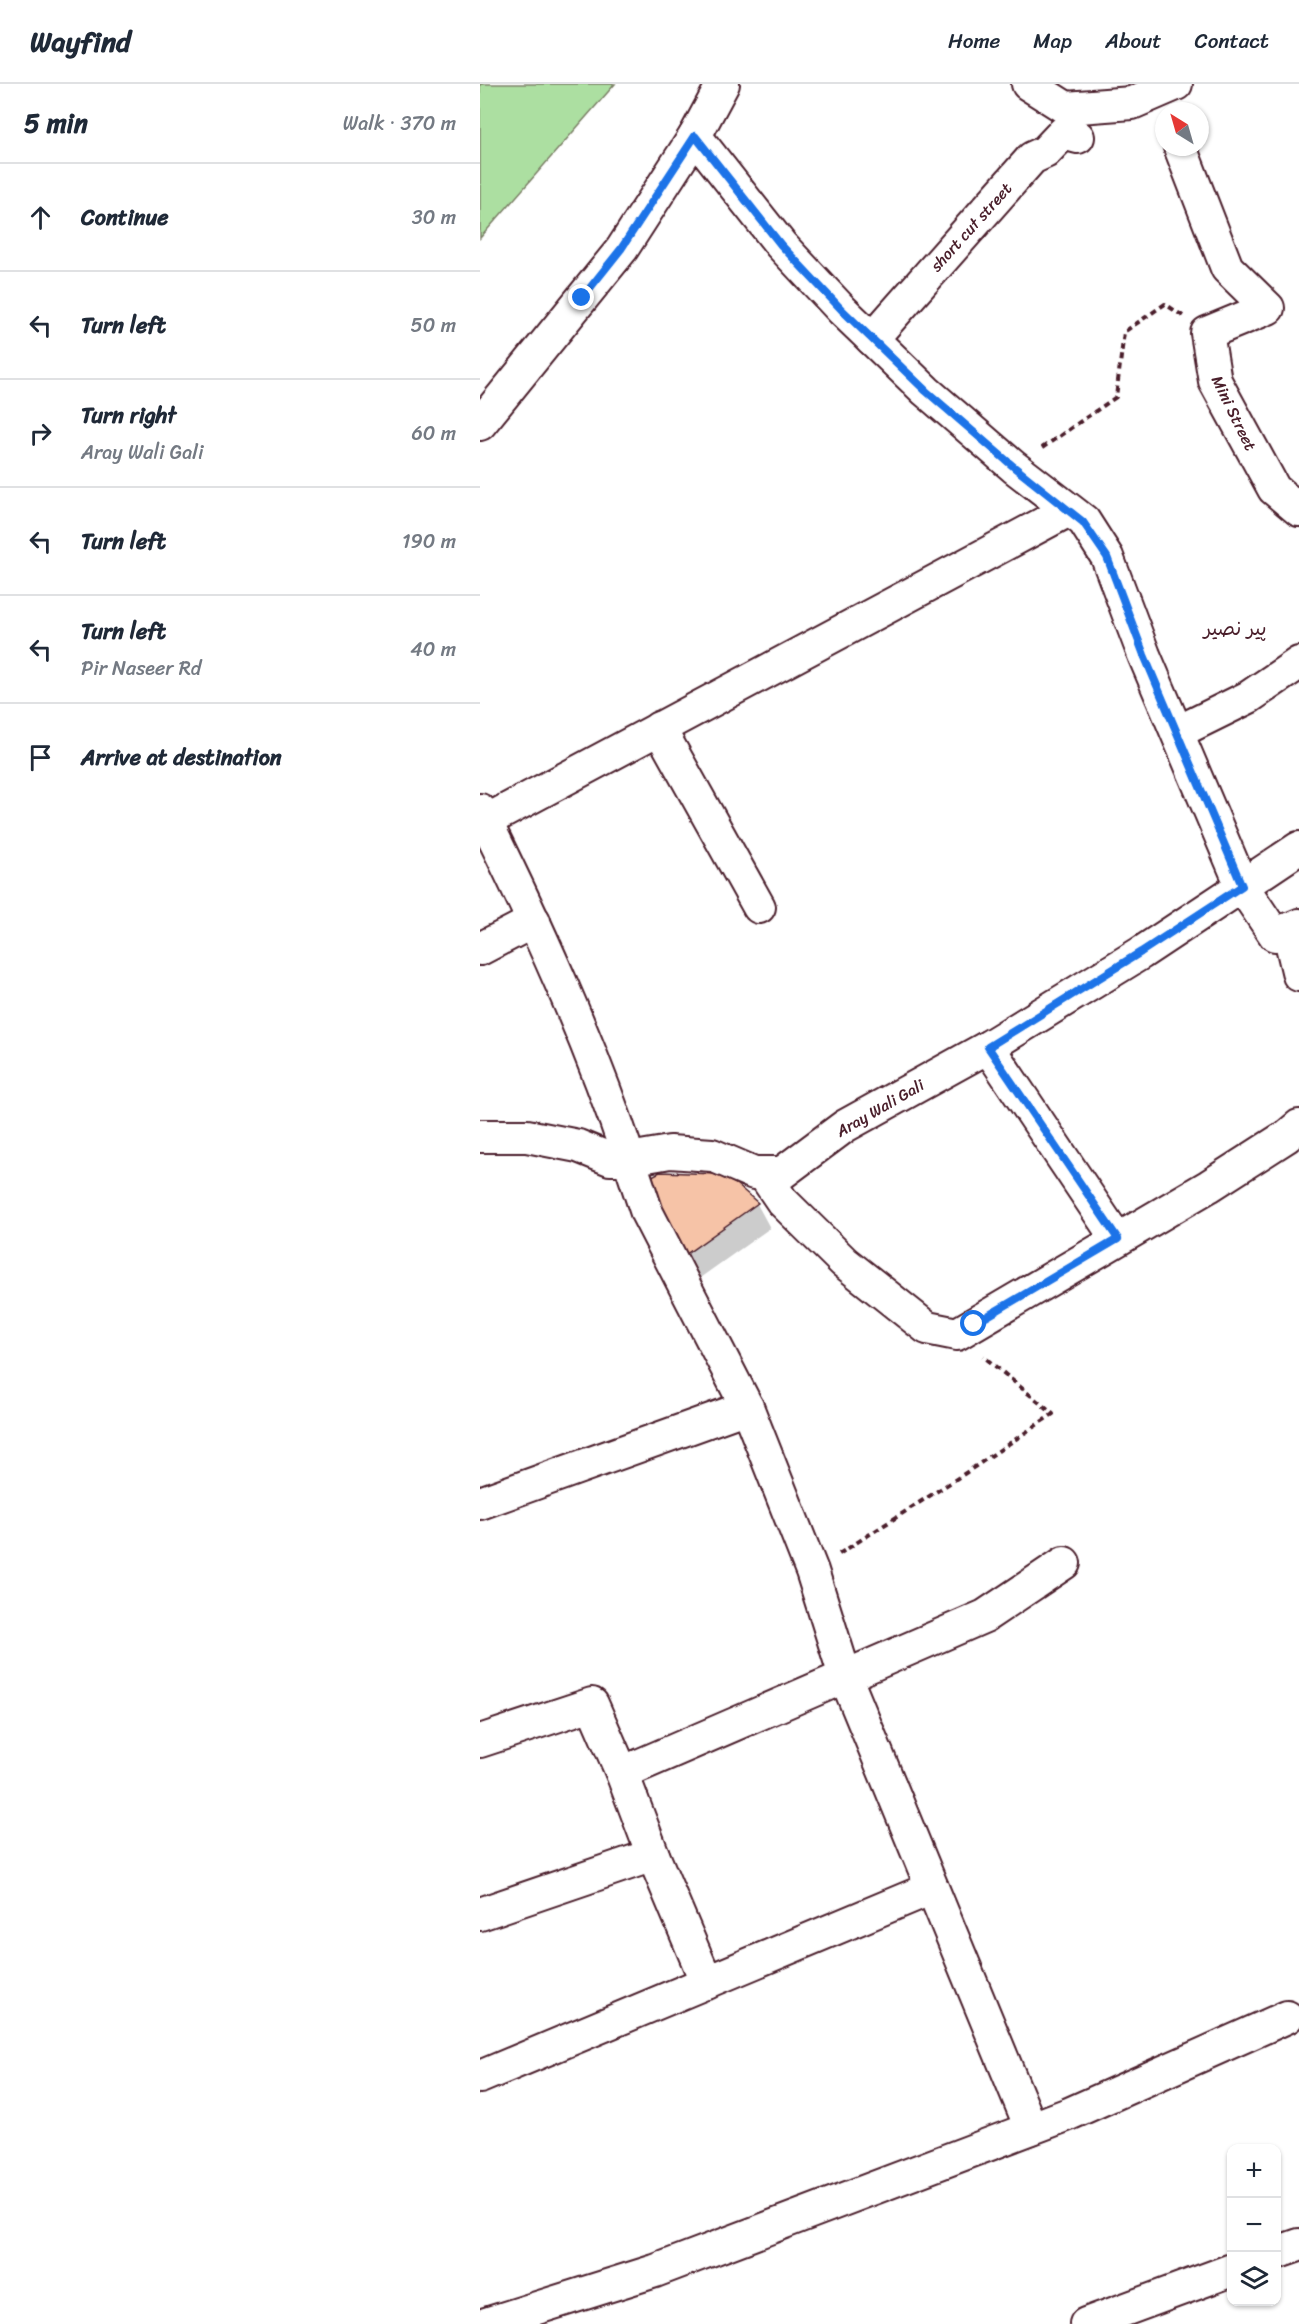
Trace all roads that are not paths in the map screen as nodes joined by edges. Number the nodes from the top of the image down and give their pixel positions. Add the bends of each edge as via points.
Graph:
1 (723, 84) edge
2 (1028, 84) edge
3 (1167, 95) edge
4 (695, 136) junction
5 (1078, 137) dead end
6 (1183, 156) edge
7 (872, 339) junction
8 (480, 424) edge
9 (1069, 510) junction
10 (1299, 510) edge
11 (1299, 663) edge
12 (659, 728) junction
13 (1178, 732) junction
14 (483, 816) edge
15 (1299, 848) edge
16 (1242, 886) junction
17 (759, 908) dead end
18 (534, 921) junction
19 (1294, 927) edge
20 (480, 949) edge
21 (1299, 975) edge
22 (988, 1047) junction
23 (1299, 1126) edge
24 (480, 1136) edge
25 (629, 1159) junction
26 (763, 1173) junction
27 (1118, 1239) junction
28 (747, 1407) junction
29 (480, 1503) edge
30 (1064, 1563) dead end
31 (845, 1676) junction
32 (480, 1742) edge
33 (622, 1773) junction
34 (653, 1855) junction
35 (932, 1887) junction
36 (480, 1914) edge
37 (707, 1983) junction
38 (1287, 2017) dead end
39 (480, 2077) edge
40 (1031, 2128) junction
41 (1299, 2245) edge
42 (1279, 2252) edge
43 (1227, 2272) edge
44 (486, 2324) edge
45 (1086, 2324) edge

1 - 4 street
2 - 3 street via 1066,108 1132,103
4 - 7 street via 781,245
4 - 8 street via 621,249
5 - 7 street, short cut street via 1063,133 1045,153 1032,158
6 - 10 street, Mini Street via 1227,268 1268,308 1207,333 1215,381 1274,489
7 - 9 street via 926,391
9 - 12 street
9 - 13 street via 1083,522 1107,557
11 - 13 street via 1250,697
12 - 14 street
12 - 17 street
13 - 16 street
14 - 18 street
15 - 16 street, Aray Wali Gali
16 - 19 street via 1275,935
16 - 22 street, Aray Wali Gali
18 - 20 street
18 - 25 street
19 - 21 street
22 - 26 street, Aray Wali Gali via 845,1126 782,1173
22 - 27 street
23 - 27 street via 1209,1186
24 - 25 street, Aray Wali Gali via 527,1136 578,1146 610,1159
25 - 26 street, Aray Wali Gali via 670,1152 712,1155
25 - 28 street via 648,1213
26 - 27 street via 782,1201 844,1262 927,1328 957,1334
28 - 29 street
28 - 31 street via 812,1571
30 - 31 street via 985,1616
31 - 33 street
31 - 35 street
32 - 33 street via 591,1704
33 - 34 street
34 - 36 street
34 - 37 street
35 - 37 street
35 - 40 street
37 - 39 street
38 - 40 street
40 - 44 street via 655,2271
41 - 42 street
43 - 45 street

